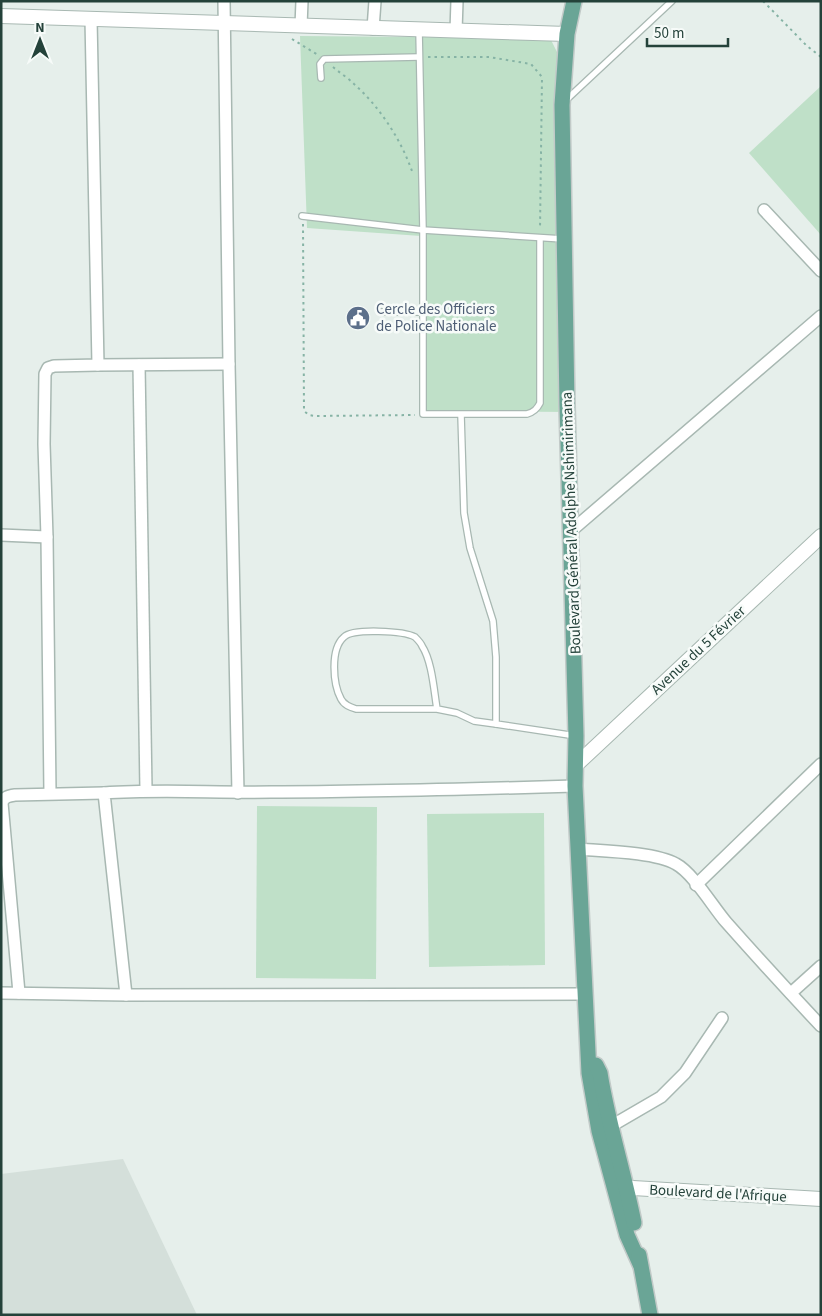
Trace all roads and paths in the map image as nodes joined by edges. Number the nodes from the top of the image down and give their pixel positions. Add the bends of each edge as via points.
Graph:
1 (224, 1) edge
2 (302, 1) edge
3 (375, 1) edge
4 (457, 1) edge
5 (574, 1) edge
6 (672, 1) edge
7 (763, 1) edge
8 (1, 16) edge
9 (91, 19) junction
10 (223, 24) junction
11 (271, 25) junction
12 (301, 26) junction
13 (373, 29) junction
14 (420, 30) junction
15 (456, 30) junction
16 (567, 34) junction
17 (419, 57) junction
18 (324, 58) junction
19 (821, 58) edge
20 (321, 78) dead end
21 (562, 105) junction
22 (414, 178) dead end
23 (764, 210) dead end
24 (302, 216) joint
25 (423, 230) junction
26 (540, 239) junction
27 (565, 239) junction
28 (821, 271) edge
29 (381, 312) dead end
30 (423, 312) junction
31 (821, 316) edge
32 (228, 364) junction
33 (139, 365) junction
34 (98, 366) junction
35 (423, 414) junction
36 (461, 415) junction
37 (572, 532) junction
38 (1, 535) edge
39 (821, 536) edge
40 (47, 537) junction
41 (437, 709) junction
42 (496, 724) junction
43 (576, 736) junction
44 (821, 764) edge
45 (576, 765) junction
46 (575, 786) junction
47 (146, 790) junction
48 (50, 793) junction
49 (104, 793) junction
50 (238, 793) junction
51 (578, 849) junction
52 (696, 885) junction
53 (821, 966) edge
54 (19, 992) junction
55 (1, 993) edge
56 (790, 993) junction
57 (585, 994) junction
58 (126, 995) junction
59 (722, 1018) dead end
60 (821, 1026) edge
61 (605, 1129) junction
62 (621, 1187) junction
63 (821, 1199) edge
64 (650, 1315) edge

1 - 10 street
2 - 12 street
3 - 13 street
4 - 15 street
5 - 16 main road, Boulevard Général Adolphe Nshimirimana
6 - 21 lane
7 - 19 path
8 - 9 street
9 - 10 street
9 - 34 street
10 - 11 street
10 - 32 street
11 - 12 street
11 - 18 path
12 - 13 street
13 - 14 street
14 - 15 street
14 - 17 lane
15 - 16 street
16 - 21 main road, Boulevard Général Adolphe Nshimirimana
17 - 18 lane
17 - 25 lane
17 - 26 path via 489,57 531,64 542,77
18 - 20 lane via 320,64
18 - 22 path via 355,84 385,120 406,154
21 - 27 main road, Boulevard Général Adolphe Nshimirimana
23 - 28 street
24 - 25 lane
24 - 35 path via 304,411 315,416
25 - 26 lane
25 - 30 lane
26 - 27 lane
26 - 36 lane via 538,408 527,414
27 - 37 main road, Boulevard Général Adolphe Nshimirimana
29 - 30 lane
30 - 35 lane
31 - 37 street
32 - 33 street
32 - 50 street
33 - 34 street
33 - 47 street
34 - 40 street via 54,366 45,374
35 - 36 lane
36 - 42 lane via 462,481 470,548 493,621
37 - 43 main road, Boulevard Général Adolphe Nshimirimana
38 - 40 street
39 - 45 street, Avenue du 5 Février
40 - 48 street
41 - 41 lane via 427,657 416,638 406,634 358,631 345,636 337,646 335,675 341,700 347,706 356,709
41 - 42 lane via 457,713 474,722
42 - 43 lane
43 - 45 main road, Boulevard Général Adolphe Nshimirimana
44 - 52 street
45 - 46 main road, Boulevard Général Adolphe Nshimirimana
46 - 50 street
46 - 51 main road, Boulevard Général Adolphe Nshimirimana
47 - 49 street
47 - 50 street
48 - 49 street
48 - 54 street via 8,796 2,803
49 - 58 street
51 - 52 street via 664,859 677,865
51 - 57 main road, Boulevard Général Adolphe Nshimirimana
52 - 56 street
53 - 56 street
54 - 55 street
54 - 58 street
56 - 60 street
57 - 58 street
57 - 61 main road, Boulevard Général Adolphe Nshimirimana via 590,1073
59 - 61 street via 685,1073 661,1097
61 - 62 main road, Boulevard Général Adolphe Nshimirimana
62 - 63 street, Boulevard de l'Afrique
62 - 64 main road, Boulevard Général Adolphe Nshimirimana via 627,1235 640,1264

